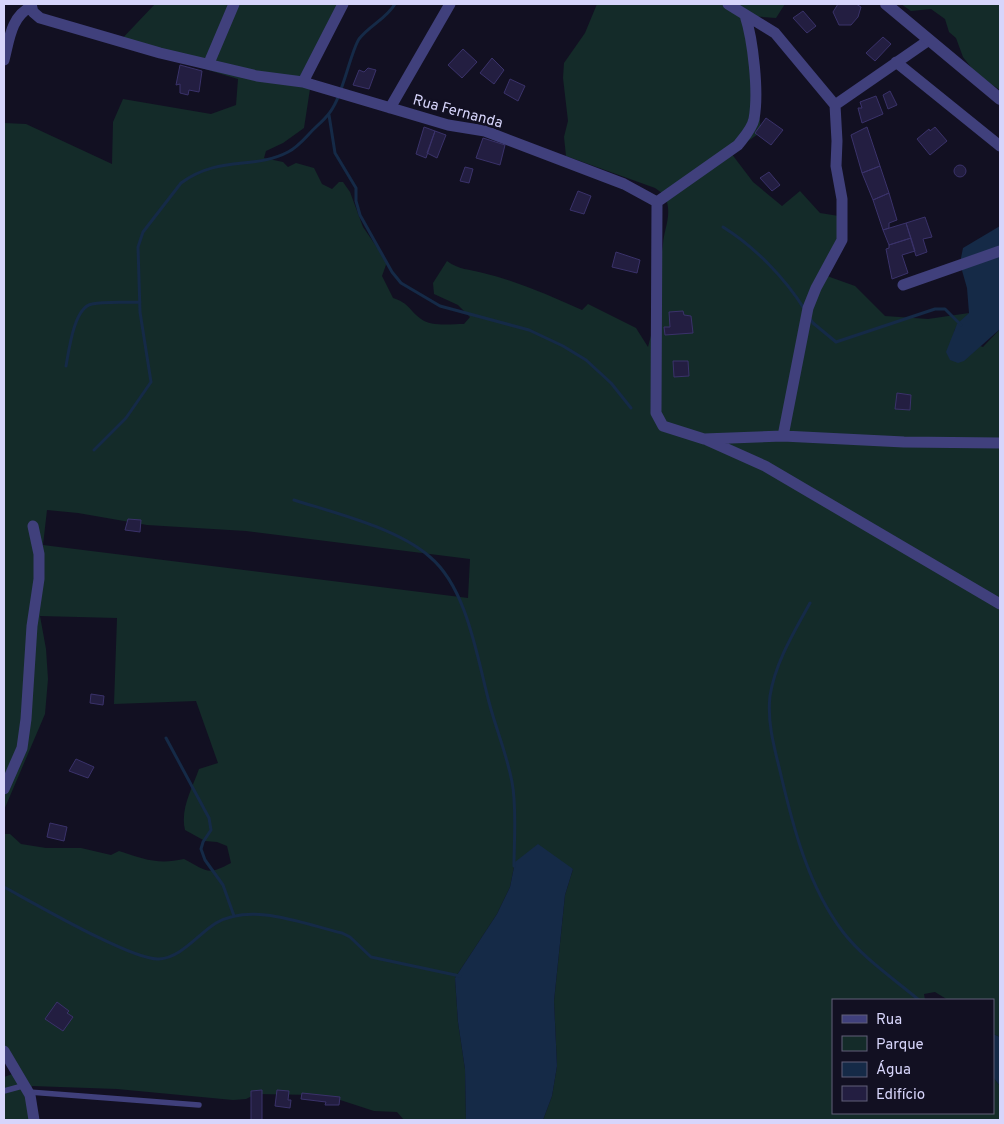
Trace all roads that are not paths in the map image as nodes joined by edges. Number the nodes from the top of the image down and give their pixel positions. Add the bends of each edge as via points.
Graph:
1 (234, 4) edge
2 (343, 4) edge
3 (450, 4) edge
4 (728, 4) edge
5 (886, 4) edge
6 (31, 5) edge
7 (745, 15) junction
8 (929, 40) junction
9 (4, 60) edge
10 (896, 62) junction
11 (209, 63) junction
12 (303, 82) junction
13 (1000, 99) edge
14 (835, 105) junction
15 (390, 108) junction
16 (1000, 146) edge
17 (657, 202) junction
18 (1000, 251) edge
19 (903, 285) dead end
20 (783, 436) junction
21 (704, 438) junction
22 (1000, 444) edge
23 (33, 526) dead end
24 (1000, 604) edge
25 (4, 789) edge
26 (4, 1051) edge
27 (27, 1089) junction
28 (4, 1091) edge
29 (199, 1104) dead end
30 (34, 1120) edge

1 - 11 street
2 - 12 street
3 - 15 street
4 - 7 street
5 - 8 street
6 - 9 street via 16,20
6 - 11 street, Rua Fernanda via 40,18 160,53
7 - 14 street via 781,39
7 - 17 street via 754,65 754,120 738,145
8 - 10 street
8 - 13 street
10 - 14 street
10 - 16 street
11 - 12 street, Rua Fernanda via 257,76
12 - 15 street, Rua Fernanda
14 - 20 street via 842,240 808,308
15 - 17 street, Rua Fernanda via 448,125 486,131 624,184
17 - 21 street via 656,413 662,426
18 - 19 street
20 - 21 street
20 - 22 street
21 - 24 street via 765,466
23 - 25 street via 40,579 32,626 26,719 22,748
26 - 27 street
27 - 28 lane
27 - 29 lane
27 - 30 street

